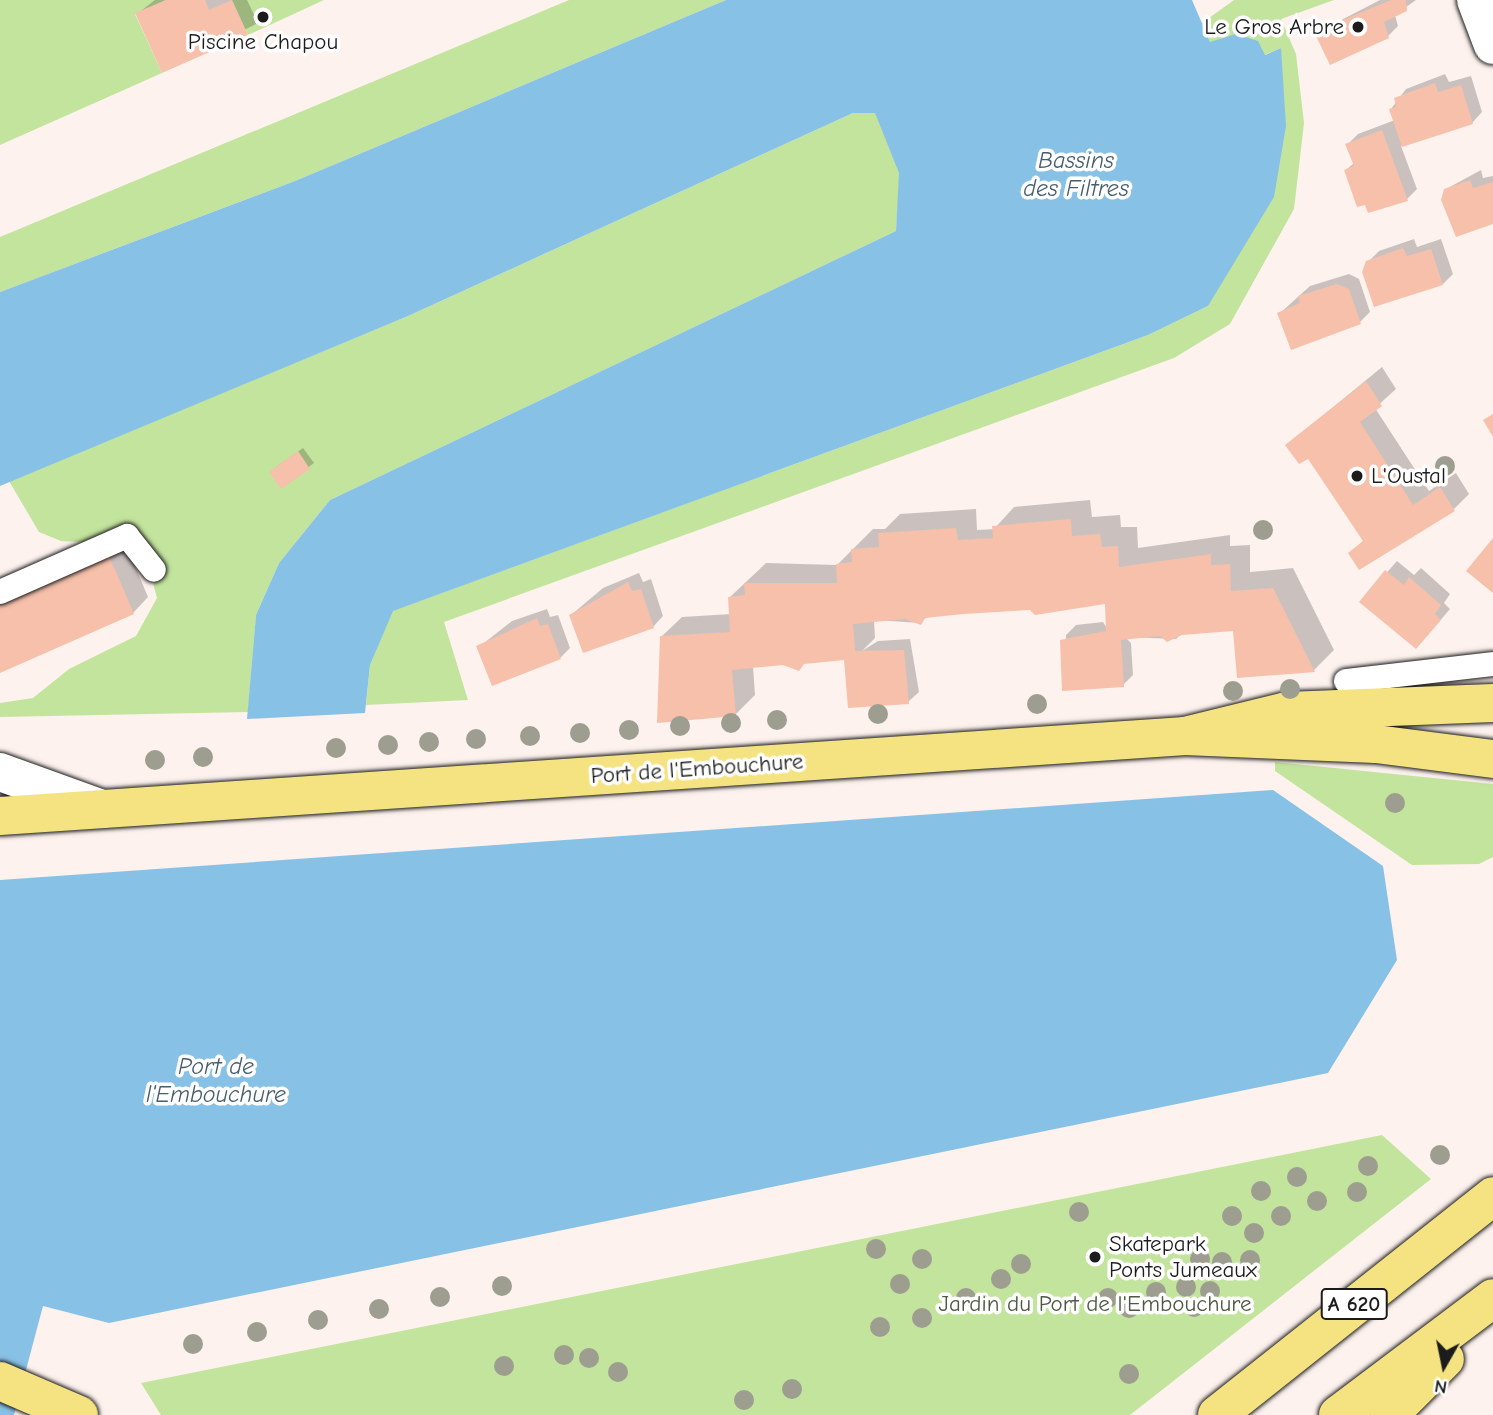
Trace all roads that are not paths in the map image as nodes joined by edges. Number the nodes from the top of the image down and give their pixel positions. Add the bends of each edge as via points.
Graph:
1 (1476, 0) edge
2 (1493, 45) edge
3 (153, 570) dead end
4 (0, 592) edge
5 (1493, 664) edge
6 (1346, 681) dead end
7 (1493, 703) edge
8 (1185, 736) junction
9 (1493, 759) edge
10 (0, 772) edge
11 (103, 809) junction
12 (0, 816) edge
13 (1493, 1195) edge
14 (1493, 1298) edge
15 (1493, 1311) edge
16 (0, 1381) edge
17 (79, 1415) edge
18 (1217, 1415) edge
19 (1338, 1415) edge
20 (1390, 1415) edge

1 - 2 main road
3 - 4 lane via 127,536
5 - 6 lane
7 - 8 main road via 1287,711
8 - 9 main road via 1376,744
8 - 11 main road, Port de l'Embouchure
10 - 11 main road
11 - 12 main road, Port de l'Embouchure
13 - 18 main road, A 620
14 - 19 main road
15 - 20 main road
16 - 17 main road

